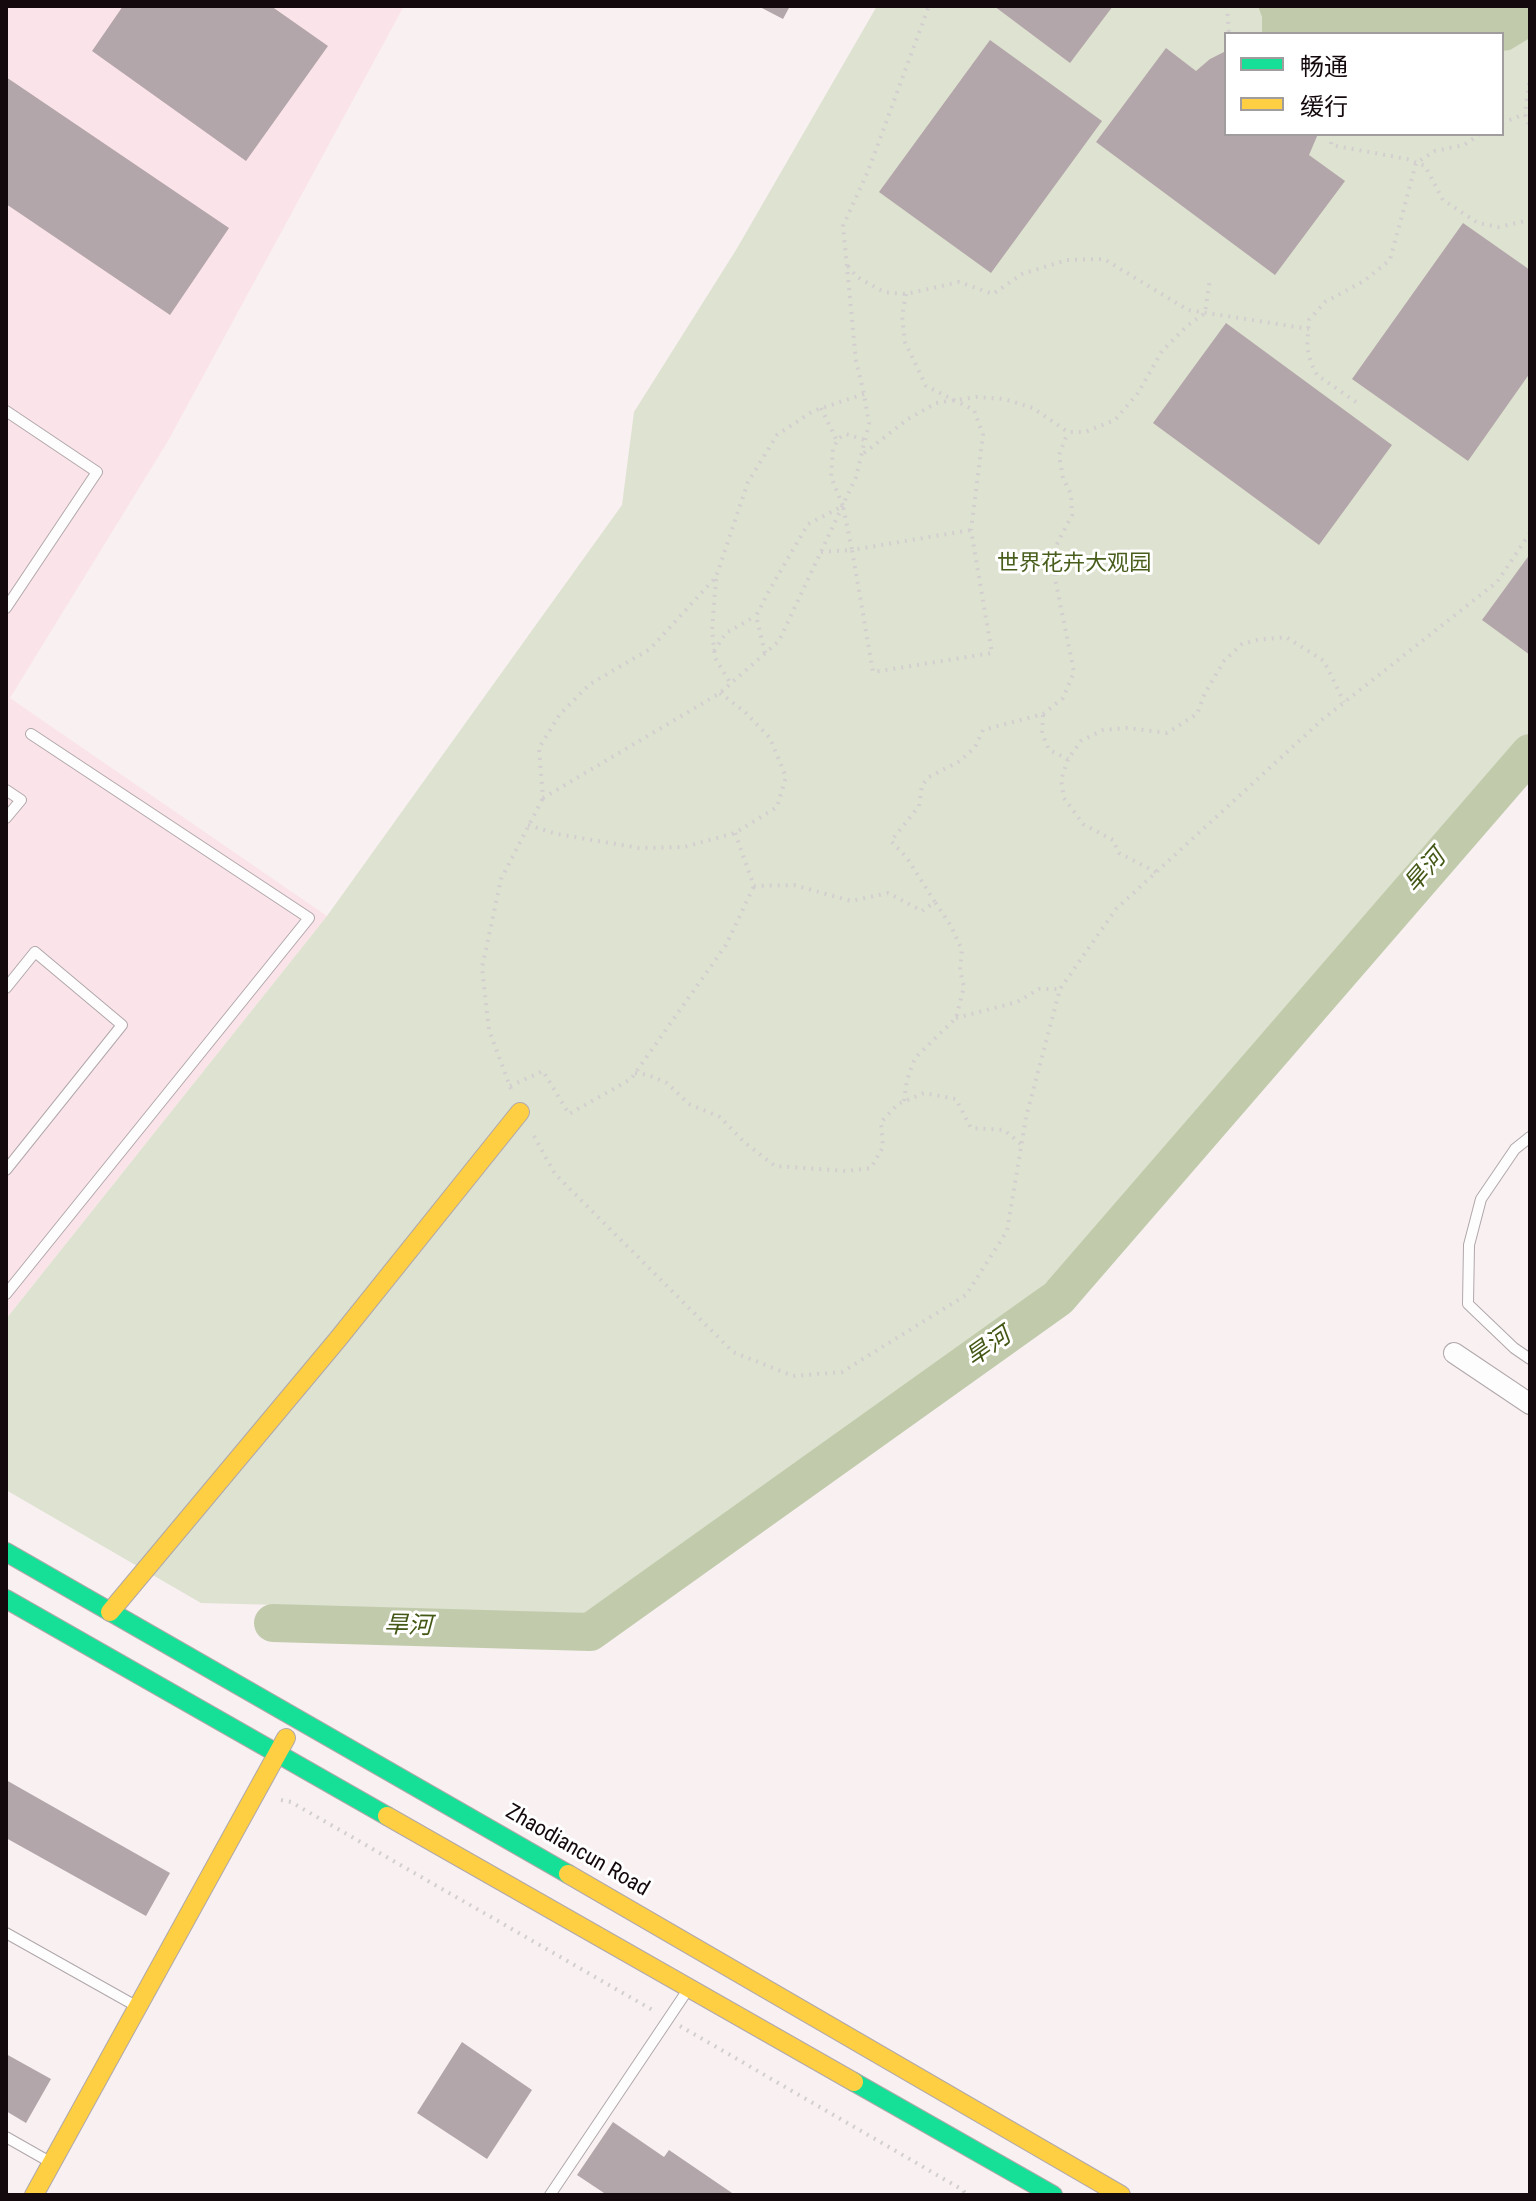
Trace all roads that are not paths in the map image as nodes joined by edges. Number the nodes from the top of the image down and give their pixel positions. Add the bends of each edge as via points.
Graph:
1 (6, 411) edge
2 (6, 608) edge
3 (31, 734) dead end
4 (6, 790) edge
5 (6, 818) edge
6 (6, 988) edge
7 (520, 1112) road end
8 (1530, 1137) edge
9 (6, 1170) edge
10 (6, 1294) edge
11 (1454, 1353) dead end
12 (1530, 1359) edge
13 (1530, 1404) edge
14 (6, 1552) edge
15 (6, 1599) edge
16 (110, 1612) junction
17 (298, 1717) junction
18 (277, 1755) junction
19 (6, 1933) edge
20 (689, 1988) junction
21 (138, 2007) junction
22 (6, 2137) edge
23 (1062, 2159) junction
24 (52, 2163) junction
25 (1045, 2193) edge
26 (34, 2195) edge
27 (550, 2195) edge
28 (1121, 2195) edge

1 - 2 lane via 97,472
3 - 10 lane via 309,918
4 - 5 lane via 21,800
6 - 9 lane via 35,952 122,1025
7 - 16 main road
8 - 12 lane via 1515,1149 1481,1199 1469,1245 1468,1304
11 - 13 street
14 - 16 main road, Zhaodiancun Road
15 - 18 main road
16 - 17 main road, Zhaodiancun Road
17 - 18 main road
17 - 23 main road, Zhaodiancun Road
18 - 20 main road
18 - 21 main road
19 - 21 lane
20 - 25 main road
20 - 27 lane
21 - 24 main road
22 - 24 lane
23 - 25 main road
23 - 28 main road, Zhaodiancun Road
24 - 26 main road

